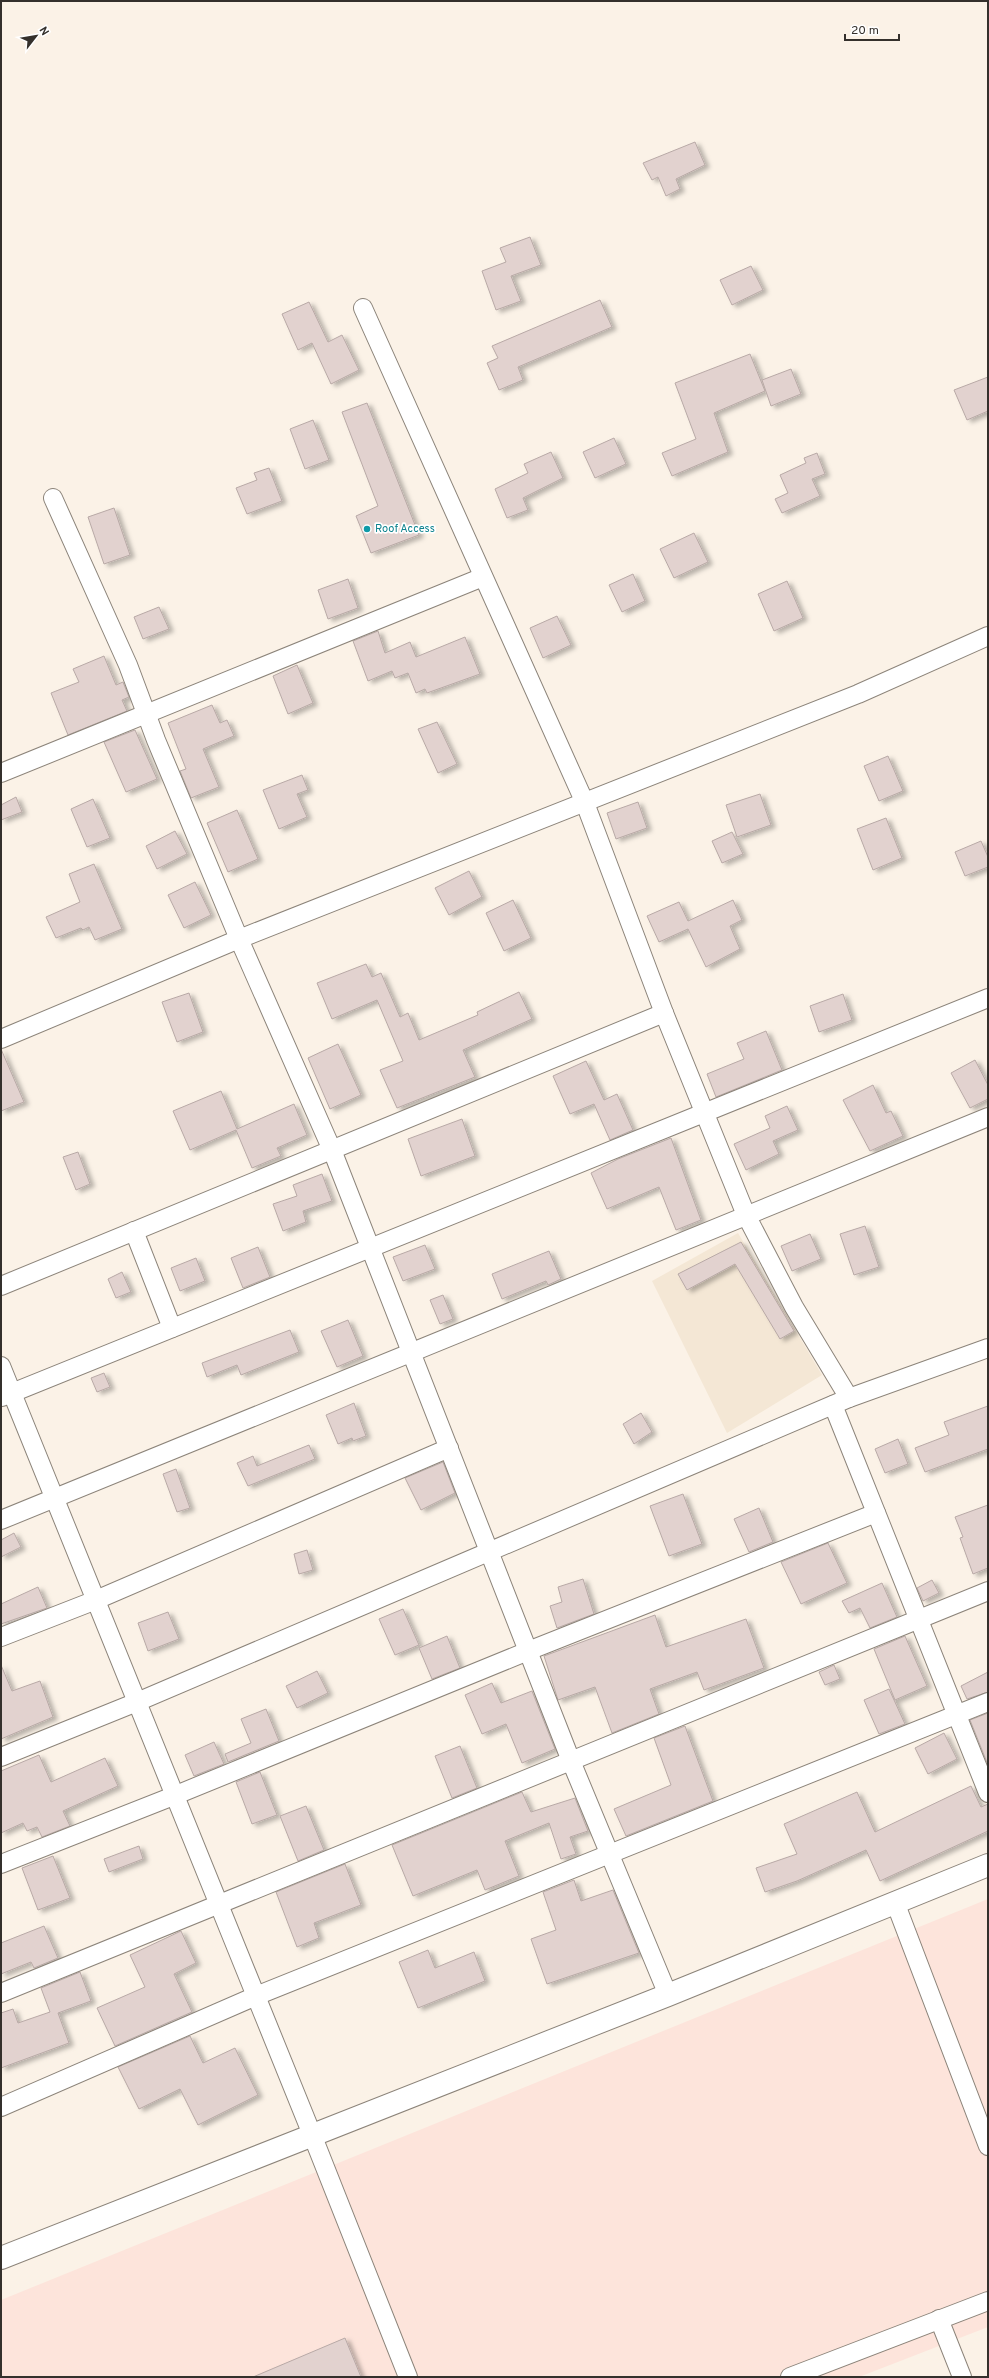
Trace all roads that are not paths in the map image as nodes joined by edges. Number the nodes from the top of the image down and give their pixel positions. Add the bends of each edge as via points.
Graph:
1 (363, 308) dead end
2 (52, 498) dead end
3 (483, 577) junction
4 (988, 636) edge
5 (146, 713) junction
6 (1, 772) edge
7 (585, 803) junction
8 (238, 939) junction
9 (988, 998) edge
10 (664, 1013) junction
11 (1, 1039) edge
12 (705, 1112) junction
13 (988, 1117) edge
14 (332, 1150) junction
15 (746, 1215) junction
16 (134, 1231) junction
17 (370, 1248) junction
18 (1, 1286) edge
19 (172, 1328) junction
20 (988, 1348) edge
21 (411, 1352) junction
22 (1, 1366) edge
23 (6, 1396) edge
24 (841, 1402) junction
25 (449, 1448) junction
26 (54, 1498) junction
27 (876, 1513) junction
28 (1, 1520) edge
29 (489, 1552) junction
30 (988, 1591) edge
31 (96, 1600) junction
32 (918, 1619) junction
33 (1, 1637) edge
34 (528, 1651) junction
35 (137, 1702) junction
36 (988, 1702) edge
37 (956, 1715) junction
38 (1, 1757) edge
39 (571, 1761) junction
40 (988, 1792) edge
41 (176, 1795) junction
42 (609, 1855) junction
43 (1, 1864) edge
44 (988, 1865) edge
45 (894, 1902) junction
46 (219, 1904) junction
47 (1, 1993) edge
48 (256, 1996) junction
49 (668, 1996) junction
50 (1, 2107) edge
51 (313, 2136) junction
52 (988, 2146) edge
53 (1, 2258) edge
54 (988, 2301) edge
55 (940, 2319) junction
56 (408, 2377) edge
57 (790, 2377) edge
58 (962, 2377) edge

1 - 3 street
2 - 5 street via 128,665
3 - 5 street
3 - 7 street
4 - 7 street via 858,694
5 - 6 street
5 - 8 street
7 - 8 street
7 - 10 street
8 - 11 street
8 - 14 street
9 - 12 street
10 - 12 street
10 - 14 street
12 - 15 street
12 - 17 street
13 - 15 street
14 - 16 street
14 - 17 street
15 - 21 street
15 - 24 street
16 - 18 street
16 - 19 street
17 - 19 street
17 - 21 street
19 - 23 street
20 - 24 street
21 - 25 street
21 - 26 street
22 - 23 street
23 - 26 street
24 - 27 street
24 - 29 street
25 - 29 street
25 - 31 street
26 - 28 street
26 - 31 street
27 - 32 street
27 - 34 street
29 - 34 street
29 - 35 street
30 - 32 street
31 - 33 street
31 - 35 street
32 - 37 street
32 - 39 street
34 - 39 street
34 - 41 street
35 - 38 street
35 - 41 street
36 - 37 street
37 - 40 street
37 - 42 street
39 - 42 street
39 - 46 street
41 - 43 street
41 - 46 street
42 - 48 street
42 - 49 street
44 - 45 street
45 - 49 street
45 - 52 street
46 - 47 street
46 - 48 street
48 - 50 street
48 - 51 street
49 - 51 street
51 - 53 street
51 - 56 street
54 - 55 street
55 - 57 street
55 - 58 street

